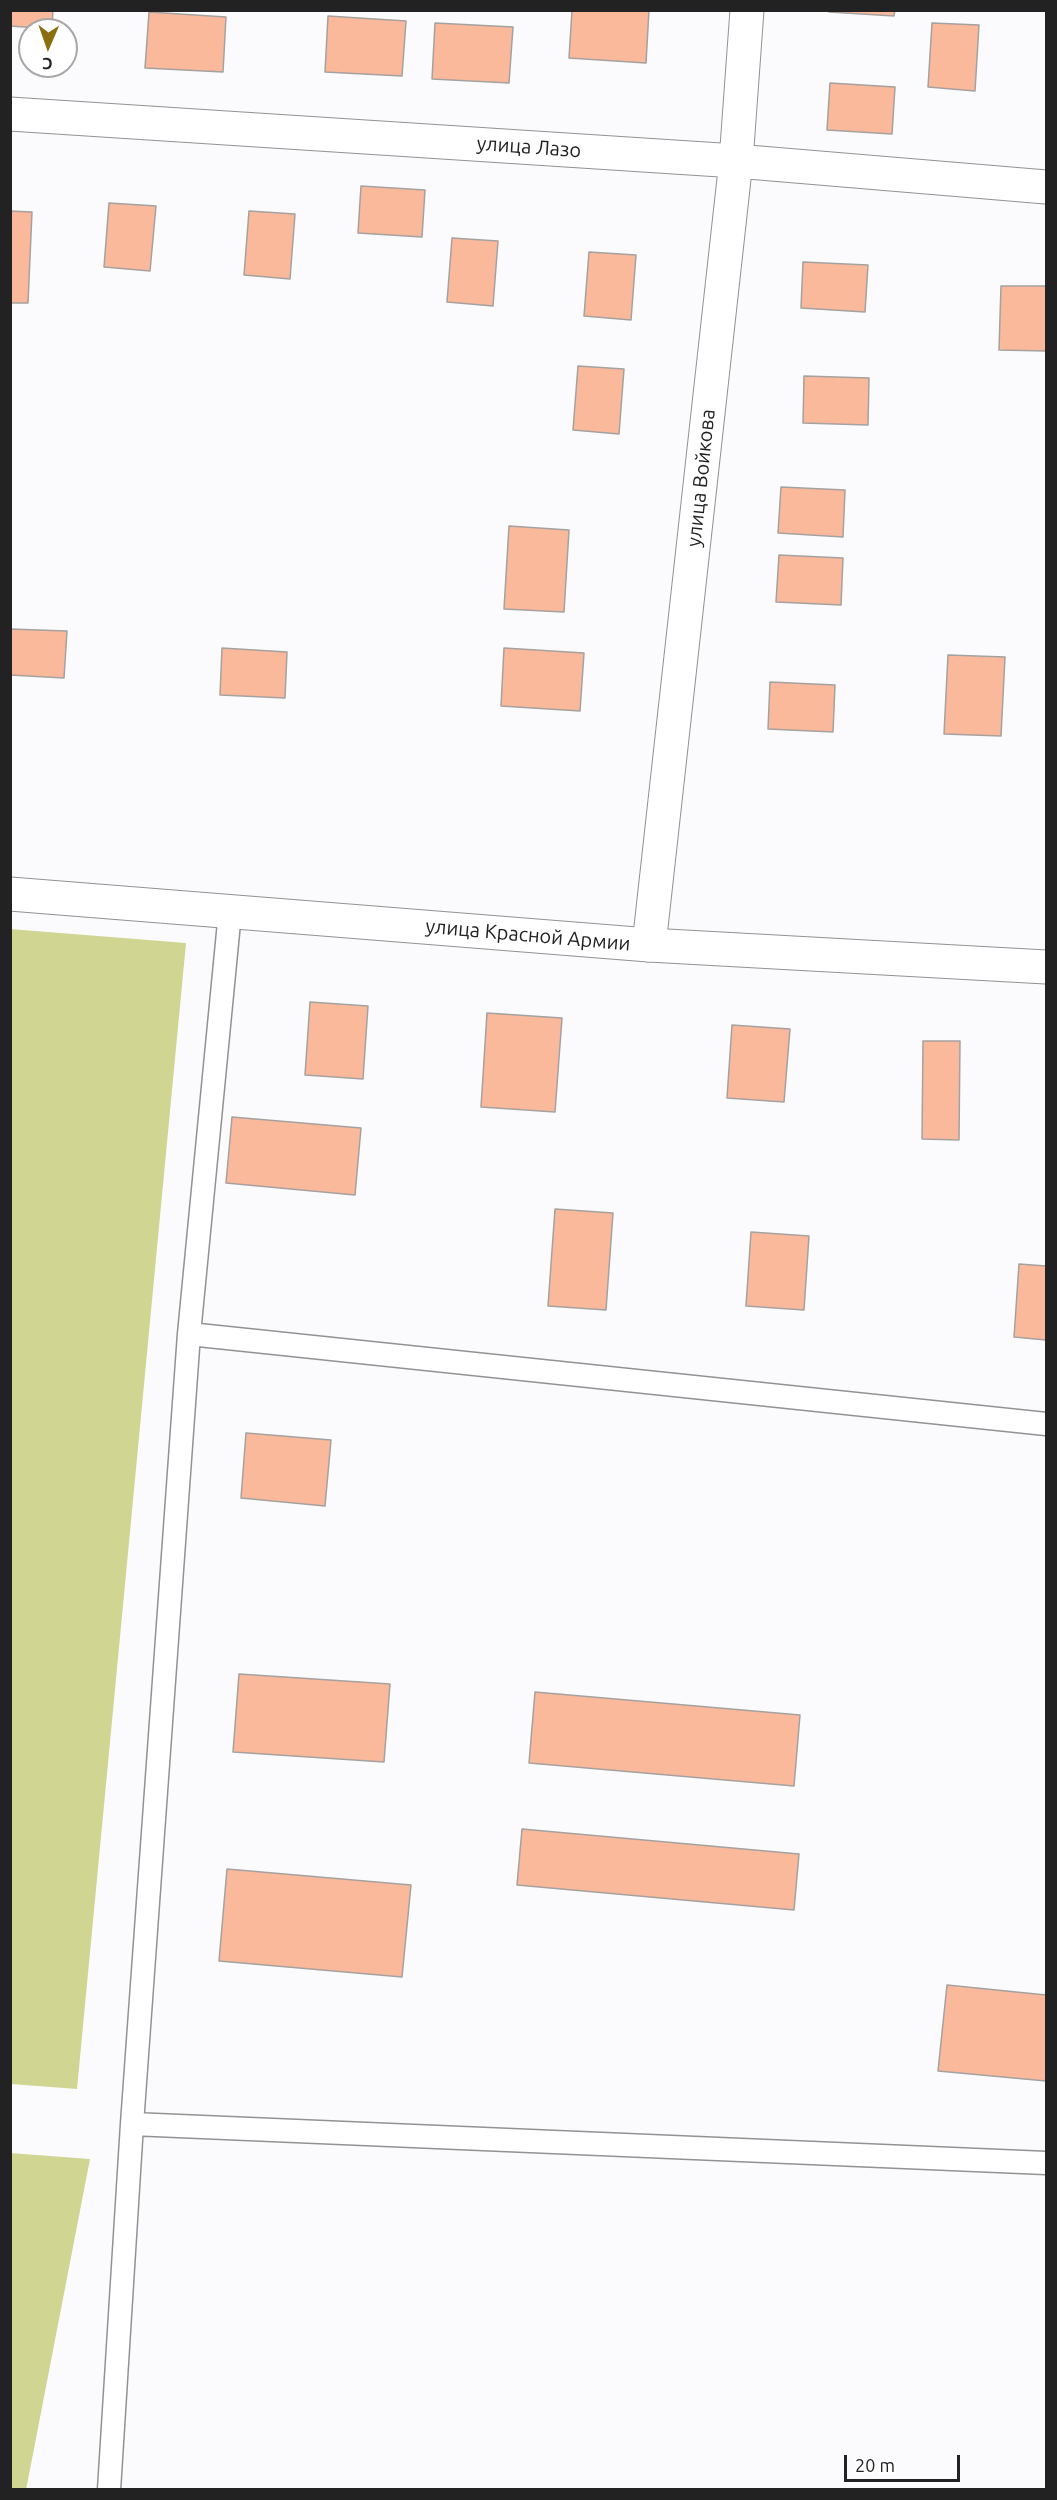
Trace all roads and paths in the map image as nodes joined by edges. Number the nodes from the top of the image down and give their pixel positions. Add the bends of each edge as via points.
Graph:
1 (747, 10) edge
2 (10, 114) edge
3 (736, 160) junction
4 (1047, 187) edge
5 (10, 894) edge
6 (230, 912) junction
7 (649, 945) junction
8 (1047, 966) edge
9 (189, 1334) junction
10 (1047, 1424) edge
11 (132, 2124) junction
12 (1047, 2163) edge
13 (109, 2490) edge

1 - 3 street, улица Войкова
2 - 3 street, улица Лазо
3 - 4 street, улица Лазо
3 - 7 street, улица Войкова
5 - 6 street, улица Красной Армии
6 - 7 street, улица Красной Армии
6 - 9 lane
7 - 8 street, улица Красной Армии
9 - 10 lane
9 - 11 lane
11 - 12 lane
11 - 13 lane

